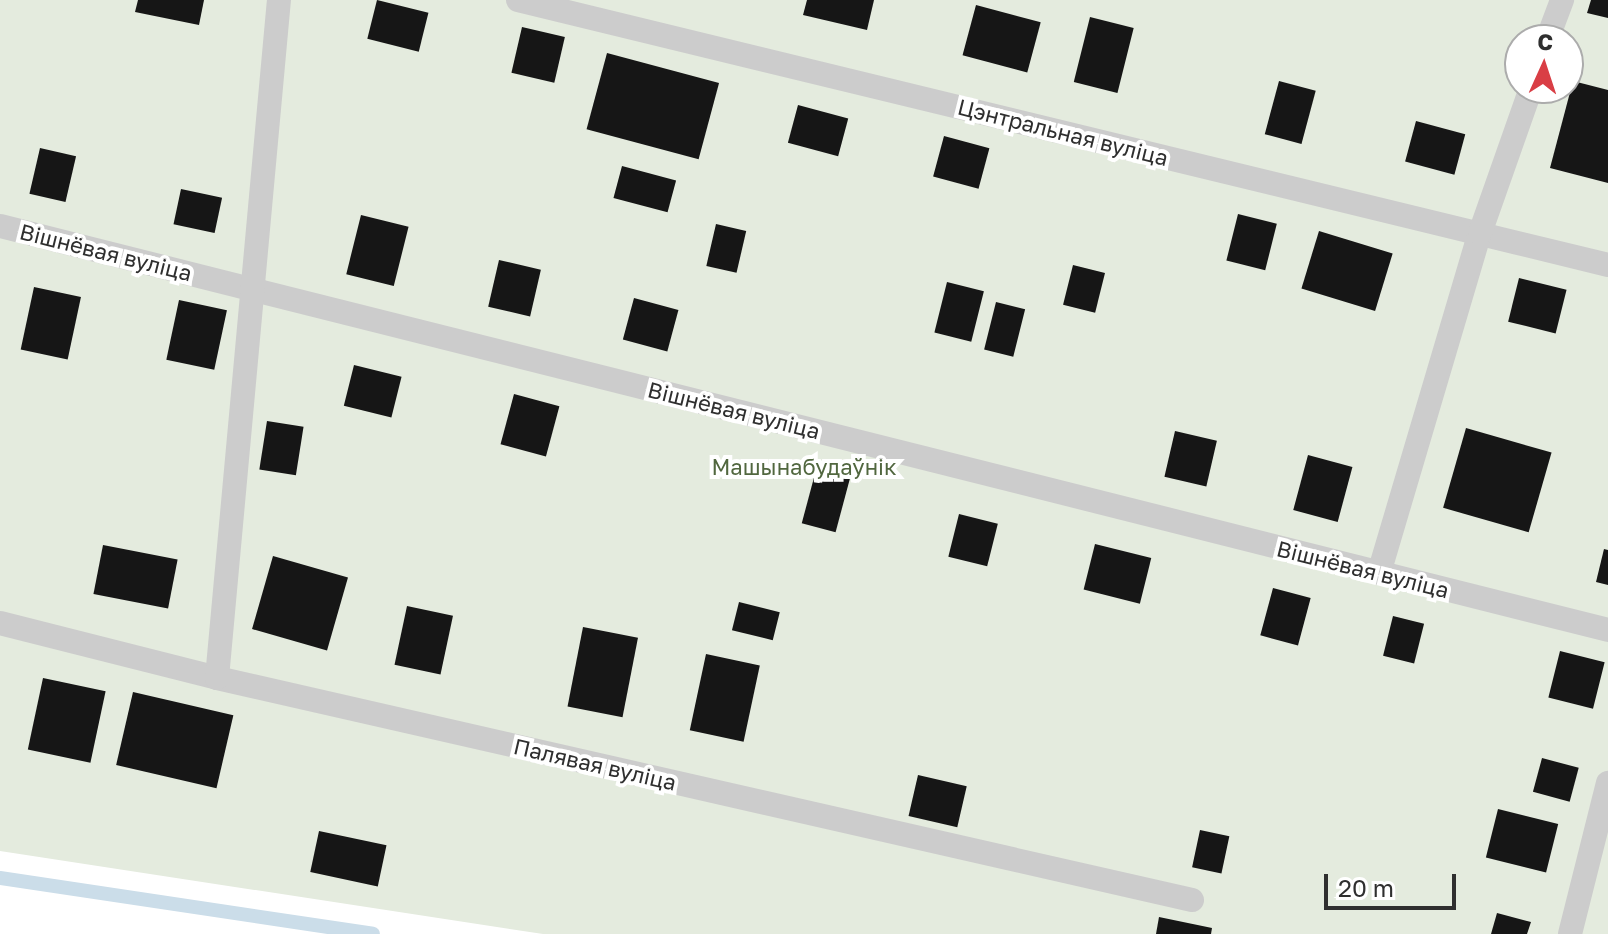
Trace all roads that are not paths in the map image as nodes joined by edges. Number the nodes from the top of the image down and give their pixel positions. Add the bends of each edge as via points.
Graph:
1 (279, 0) edge
2 (518, 0) edge
3 (1562, 0) edge
4 (1553, 24) edge
5 (1525, 104) edge
6 (0, 226) edge
7 (1480, 233) junction
8 (1608, 265) edge
9 (254, 289) junction
10 (1379, 573) junction
11 (0, 623) edge
12 (1608, 630) edge
13 (217, 678) junction
14 (1608, 783) edge
15 (1192, 900) dead end
16 (1570, 934) edge

1 - 9 lane
2 - 7 lane, Цэнтральная вуліца
3 - 4 lane
5 - 7 lane
6 - 9 lane, Вішнёвая вуліца
7 - 8 lane, Цэнтральная вуліца
7 - 10 lane
9 - 10 lane, Вішнёвая вуліца
9 - 13 lane
10 - 12 lane, Вішнёвая вуліца
11 - 13 lane, Палявая вуліца
13 - 15 lane, Палявая вуліца
14 - 16 lane

